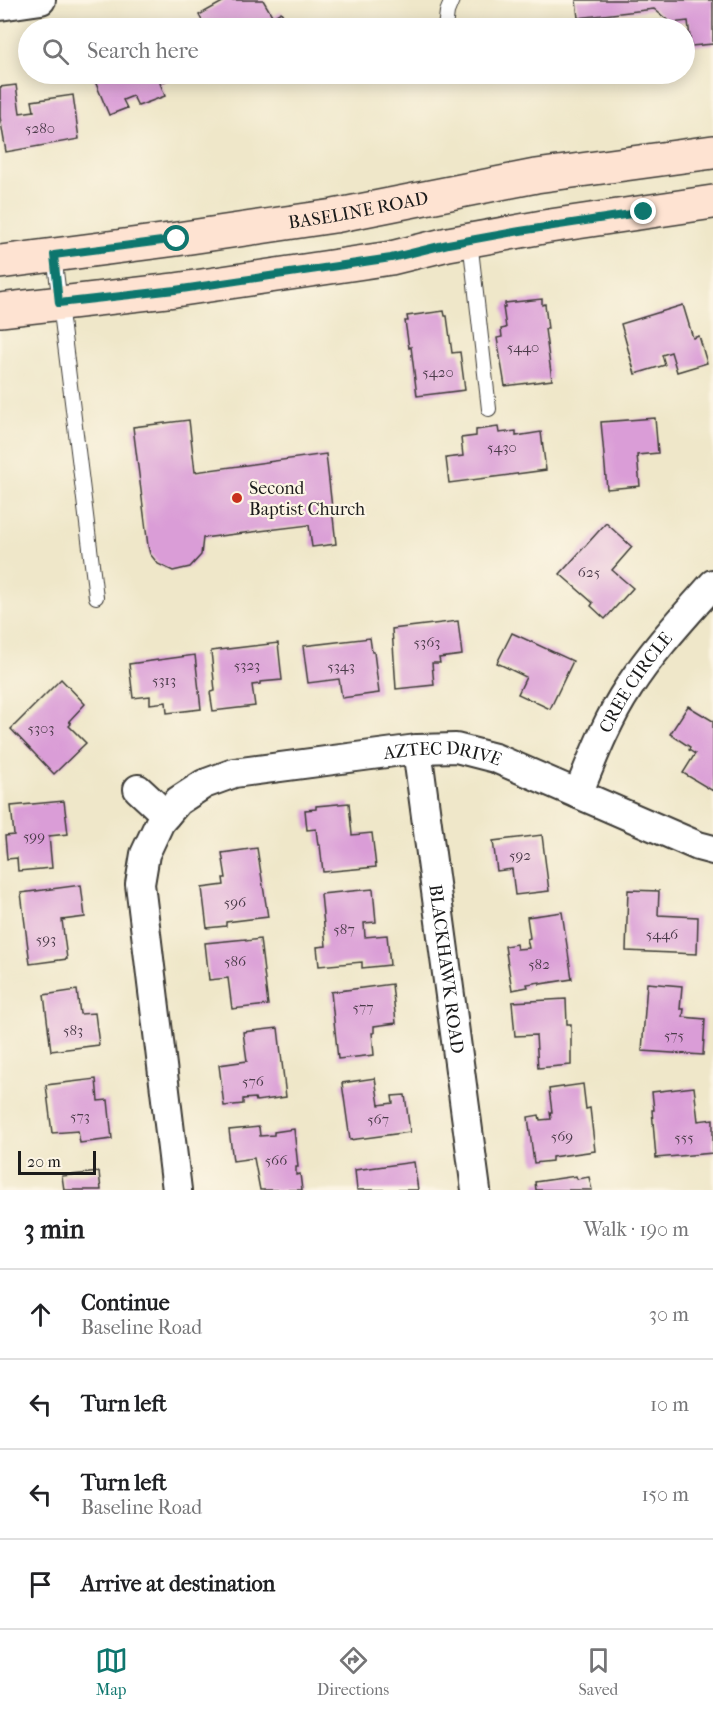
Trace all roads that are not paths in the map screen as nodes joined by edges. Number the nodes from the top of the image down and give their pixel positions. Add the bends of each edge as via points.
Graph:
1 (41, 0) edge
2 (452, 0) edge
3 (0, 6) edge
4 (446, 18) edge
5 (713, 152) edge
6 (713, 202) edge
7 (470, 240) junction
8 (54, 255) junction
9 (0, 262) edge
10 (59, 303) junction
11 (0, 310) edge
12 (489, 410) dead end
13 (713, 584) edge
14 (96, 597) dead end
15 (417, 749) junction
16 (138, 789) dead end
17 (578, 794) junction
18 (166, 814) junction
19 (713, 850) edge
20 (177, 1190) edge
21 (476, 1190) edge

1 - 3 street
2 - 4 lane
5 - 8 main road, BASELINE ROAD via 536,176 334,216
6 - 7 main road
7 - 10 main road via 391,258
7 - 12 lane
8 - 9 main road, BASELINE ROAD
8 - 10 lane
10 - 11 main road
10 - 14 lane
13 - 17 street, CREE CIRCLE via 628,687 600,739
15 - 17 street, AZTEC DRIVE via 456,748 495,758
15 - 18 street, AZTEC DRIVE via 234,774 204,784
15 - 21 street, BLACKHAWK ROAD
16 - 18 street
17 - 19 street, AZTEC DRIVE
18 - 20 street, AZTEC DRIVE via 145,854 140,884

